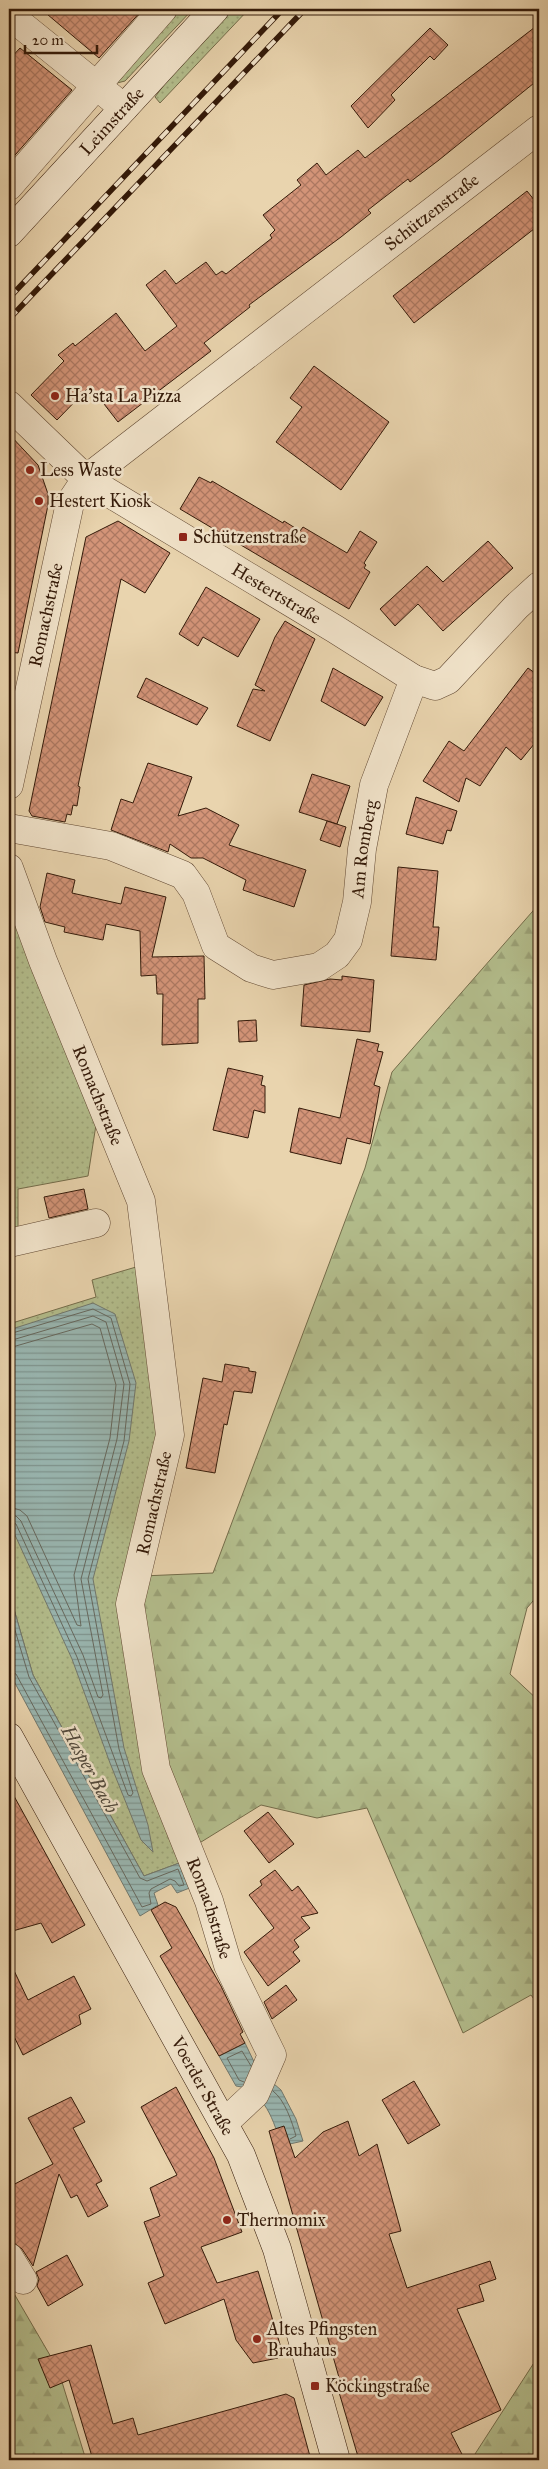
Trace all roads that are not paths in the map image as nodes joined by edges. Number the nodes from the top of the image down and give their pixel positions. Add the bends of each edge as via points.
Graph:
1 (163, 9) edge
2 (215, 9) edge
3 (9, 11) edge
4 (97, 85) junction
5 (124, 108) junction
6 (539, 129) edge
7 (9, 186) edge
8 (9, 233) edge
9 (9, 405) edge
10 (86, 479) junction
11 (539, 586) edge
12 (414, 679) junction
13 (9, 786) edge
14 (9, 828) edge
15 (9, 868) edge
16 (96, 1222) dead end
17 (9, 1243) edge
18 (9, 1737) edge
19 (224, 2122) junction
20 (336, 2460) edge

1 - 4 street, Leimstraße
2 - 5 street, Leimstraße
3 - 4 street
4 - 5 street
4 - 7 street, Leimstraße
5 - 8 street, Leimstraße
6 - 10 street, Schützenstraße
9 - 10 street, Hestertstraße
10 - 12 street, Hestertstraße
10 - 13 street, Romachstraße via 70,503
11 - 12 street, Hestertstraße via 448,680 436,686
12 - 14 street, Am Romberg via 374,785 362,849 357,902 348,940 337,955 319,967 273,975 251,968 216,946 196,893 183,875 111,846
15 - 19 street, Romachstraße via 141,1201 170,1435 130,1604 156,1769 209,1901 228,1965 272,2055 260,2084
16 - 17 street
18 - 19 street, Voerder Straße
19 - 20 street, Voerder Straße via 255,2189 277,2249

